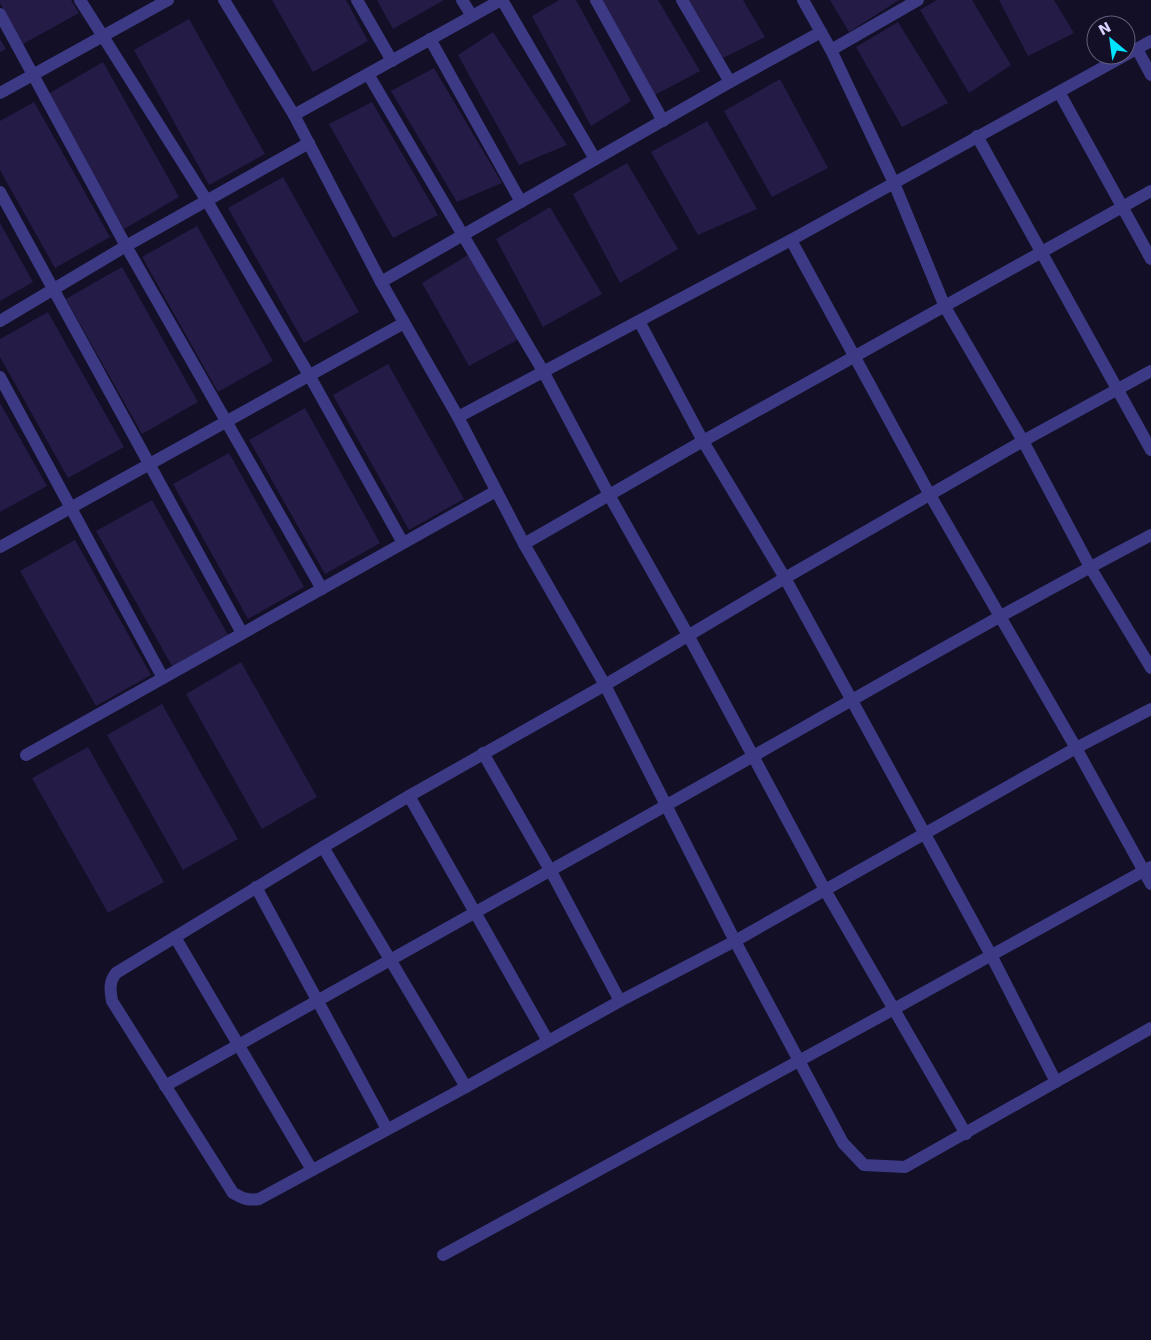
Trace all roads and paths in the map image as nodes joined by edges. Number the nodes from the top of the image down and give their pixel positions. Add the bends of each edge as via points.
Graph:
1 (80, 0) edge
2 (168, 0) edge
3 (224, 0) edge
4 (357, 0) edge
5 (462, 0) edge
6 (501, 0) edge
7 (596, 0) edge
8 (682, 0) edge
9 (803, 0) edge
10 (918, 0) edge
11 (0, 14) edge
12 (472, 16) junction
13 (821, 32) junction
14 (102, 37) junction
15 (430, 39) junction
16 (1151, 41) edge
17 (1137, 49) junction
18 (831, 50) junction
19 (392, 61) junction
20 (368, 74) junction
21 (32, 75) junction
22 (1151, 75) edge
23 (730, 82) junction
24 (1059, 92) junction
25 (0, 93) edge
26 (294, 115) junction
27 (663, 121) junction
28 (977, 136) junction
29 (309, 143) junction
30 (595, 159) junction
31 (894, 183) junction
32 (1151, 191) edge
33 (0, 192) edge
34 (207, 200) junction
35 (521, 202) junction
36 (1122, 207) junction
37 (463, 235) junction
38 (791, 240) junction
39 (126, 246) junction
40 (1041, 252) junction
41 (1151, 260) edge
42 (381, 282) junction
43 (54, 290) junction
44 (944, 307) junction
45 (0, 321) edge
46 (639, 321) junction
47 (404, 323) junction
48 (854, 357) junction
49 (543, 371) junction
50 (1151, 371) edge
51 (309, 375) junction
52 (0, 377) edge
53 (1117, 390) junction
54 (458, 417) junction
55 (227, 421) junction
56 (703, 441) junction
57 (1022, 441) junction
58 (1151, 450) edge
59 (148, 464) junction
60 (496, 491) junction
61 (609, 494) junction
62 (930, 495) junction
63 (71, 507) junction
64 (1151, 535) edge
65 (403, 543) junction
66 (524, 544) junction
67 (0, 547) edge
68 (1090, 567) junction
69 (785, 578) junction
70 (322, 589) junction
71 (1000, 616) junction
72 (242, 633) junction
73 (688, 635) junction
74 (1151, 668) edge
75 (163, 678) junction
76 (604, 684) junction
77 (850, 699) junction
78 (1151, 709) edge
79 (1076, 748) junction
80 (483, 754) junction
81 (26, 755) dead end
82 (752, 756) junction
83 (409, 796) junction
84 (666, 805) junction
85 (924, 835) junction
86 (322, 847) junction
87 (1147, 869) edge
88 (549, 870) junction
89 (1151, 884) edge
90 (256, 887) junction
91 (825, 890) junction
92 (474, 912) junction
93 (175, 937) junction
94 (735, 941) junction
95 (991, 955) junction
96 (390, 960) junction
97 (316, 1001) junction
98 (620, 1001) junction
99 (894, 1009) junction
100 (1151, 1028) edge
101 (548, 1041) junction
102 (239, 1045) junction
103 (798, 1061) junction
104 (1056, 1082) junction
105 (165, 1086) junction
106 (466, 1087) junction
107 (387, 1129) junction
108 (966, 1134) junction
109 (312, 1170) junction
110 (443, 1255) dead end

1 - 14 street
2 - 14 street
3 - 26 street
4 - 19 street
5 - 12 street
6 - 12 street
6 - 30 street
7 - 27 street
8 - 23 street
9 - 13 street
10 - 18 street
11 - 21 street
12 - 15 street
13 - 18 street
13 - 23 street
14 - 21 street
14 - 34 street
15 - 19 street
15 - 35 street
16 - 17 street
17 - 22 street
17 - 24 street
18 - 31 street
19 - 20 street
20 - 26 street
20 - 37 street
21 - 25 street
21 - 39 street
23 - 27 street
24 - 28 street
24 - 36 street
26 - 29 street
27 - 30 street
28 - 31 street
28 - 40 street
29 - 34 street
29 - 42 street
30 - 35 street
31 - 38 street
31 - 44 street
32 - 36 street
33 - 43 street
34 - 39 street
34 - 51 street
35 - 37 street
36 - 40 street
36 - 41 street
37 - 42 street
37 - 49 street
38 - 46 street
38 - 48 street
39 - 43 street
39 - 55 street
40 - 44 street
40 - 53 street
42 - 47 street
43 - 45 street
43 - 59 street
44 - 48 street
44 - 57 street
46 - 49 street
46 - 56 street
47 - 51 street
47 - 54 street
48 - 56 street
48 - 62 street
49 - 54 street
49 - 61 street
50 - 53 street
51 - 55 street
51 - 65 street
52 - 63 street
53 - 57 street
53 - 58 street
54 - 60 street
55 - 59 street
55 - 70 street
56 - 61 street
56 - 69 street
57 - 62 street
57 - 68 street
59 - 63 street
59 - 72 street
60 - 65 street
60 - 66 street
61 - 66 street
61 - 73 street
62 - 69 street
62 - 71 street
63 - 67 street
63 - 75 street
64 - 68 street
65 - 70 street
66 - 76 street
68 - 71 street
68 - 74 street
69 - 73 street
69 - 77 street
70 - 72 street
71 - 77 street
71 - 79 street
72 - 75 street
73 - 76 street
73 - 82 street
75 - 81 street
76 - 80 street
76 - 84 street
77 - 82 street
77 - 85 street
78 - 79 street
79 - 85 street
79 - 87 street
80 - 83 street
80 - 88 street
82 - 84 street
82 - 91 street
83 - 86 street
83 - 92 street
84 - 88 street
84 - 94 street
85 - 91 street
85 - 95 street
86 - 90 street
86 - 96 street
87 - 89 street
87 - 95 street
88 - 92 street
88 - 98 street
90 - 93 street
90 - 97 street
91 - 94 street
91 - 99 street
92 - 96 street
92 - 101 street
93 - 102 street
93 - 105 street via 116,973 110,988 112,1001
94 - 98 street
94 - 103 street
95 - 99 street
95 - 104 street
96 - 97 street
96 - 106 street
97 - 102 street
97 - 107 street
98 - 101 street
99 - 103 street
99 - 108 street
100 - 104 street
101 - 106 street
102 - 105 street
102 - 109 street
103 - 108 street via 843,1144 864,1165 905,1167
103 - 110 street
104 - 108 street
105 - 109 street via 233,1193 244,1199 258,1199
106 - 107 street
107 - 109 street

